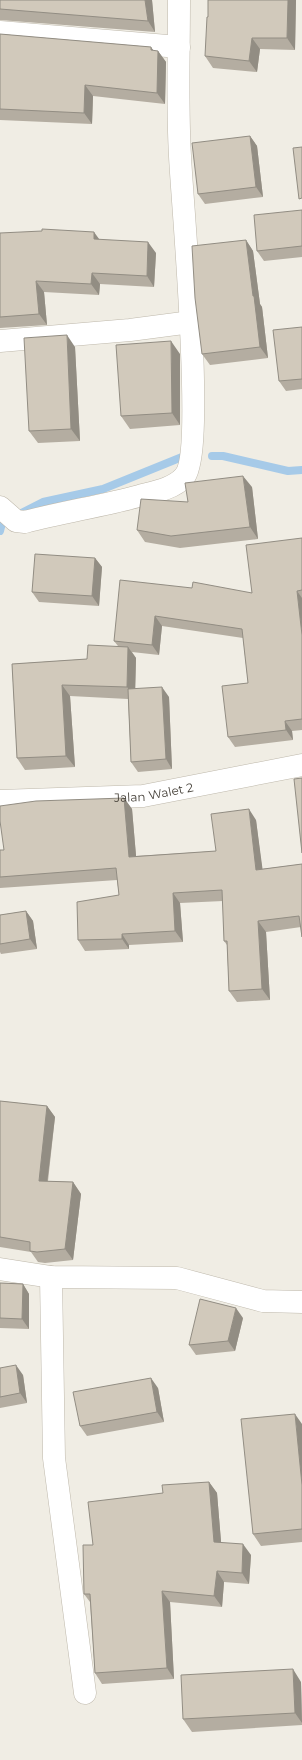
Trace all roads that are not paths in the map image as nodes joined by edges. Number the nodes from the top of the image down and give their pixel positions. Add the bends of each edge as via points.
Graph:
1 (179, 0) edge
2 (0, 32) edge
3 (179, 48) junction
4 (191, 322) junction
5 (0, 342) edge
6 (8, 514) edge
7 (302, 765) edge
8 (2, 801) edge
9 (0, 1269) edge
10 (51, 1277) junction
11 (302, 1302) edge
12 (85, 1693) dead end

1 - 3 street
2 - 3 street
3 - 4 street via 180,154
4 - 5 street
4 - 6 street via 191,456 184,477 158,491 26,522
7 - 8 street, Jalan Walet 2 via 143,796
9 - 10 street
10 - 11 street via 177,1278 263,1301
10 - 12 street via 54,1458

